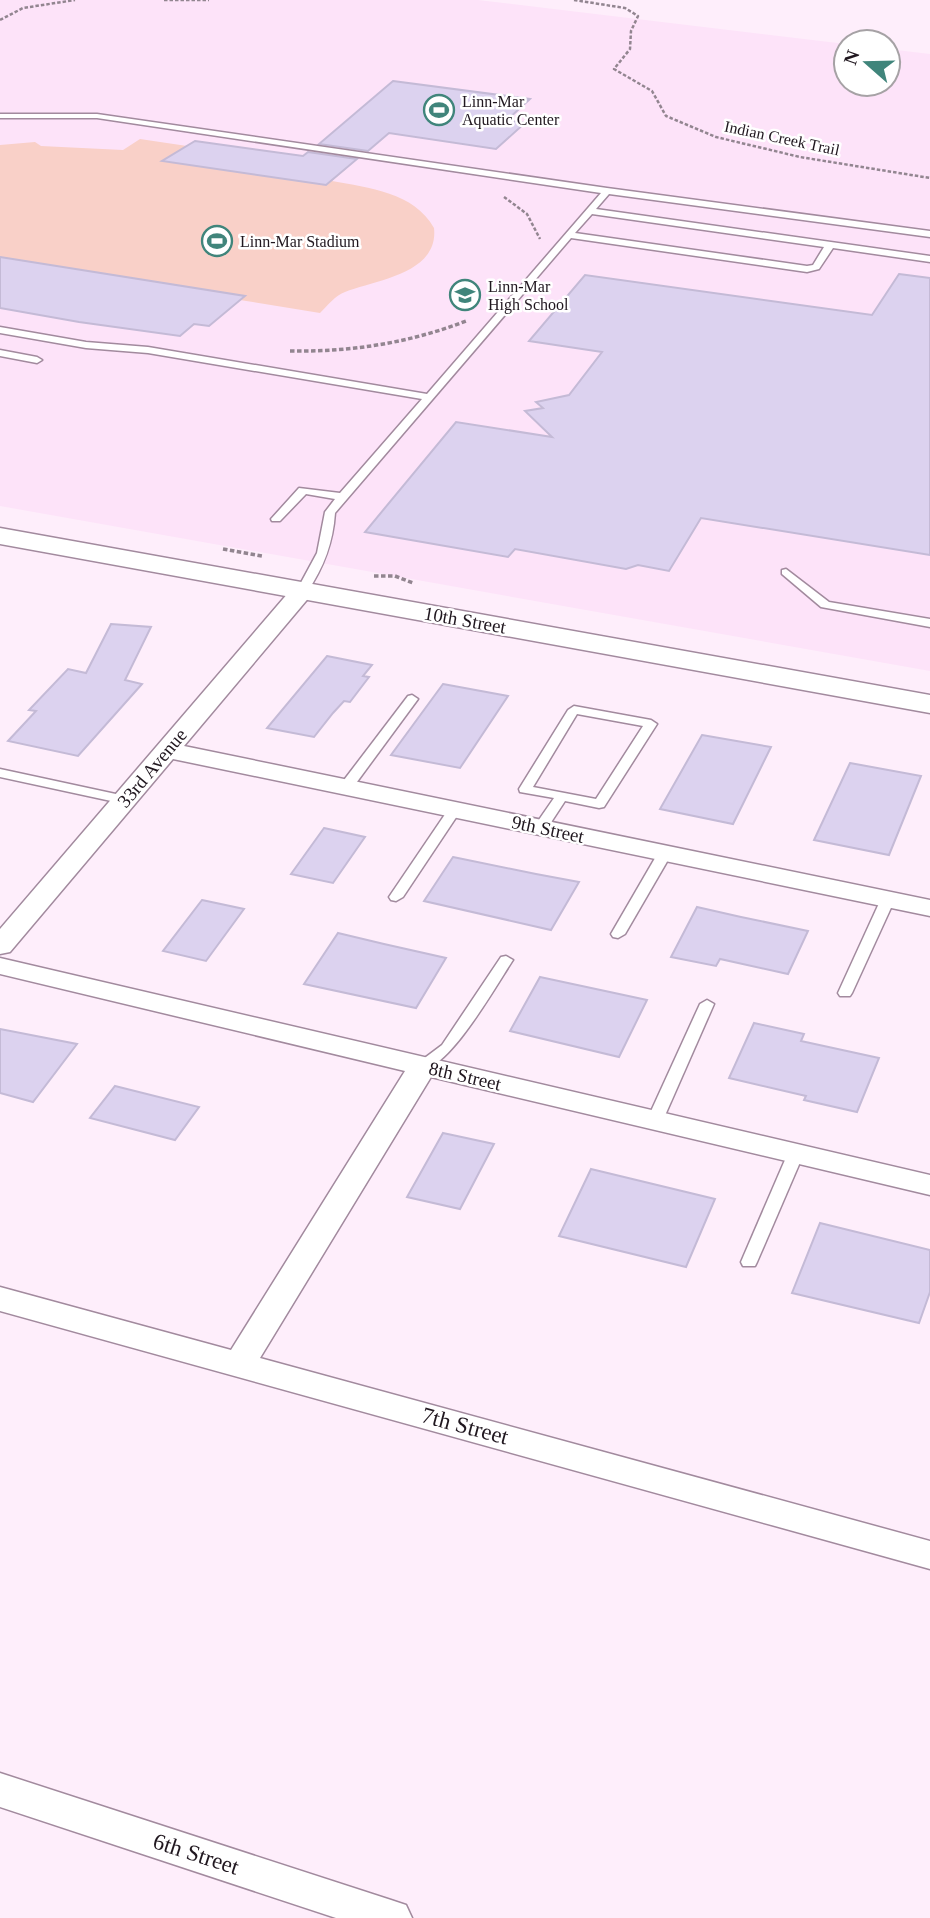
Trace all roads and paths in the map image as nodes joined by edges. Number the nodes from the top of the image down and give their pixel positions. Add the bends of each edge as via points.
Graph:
1 (75, 0) edge
2 (164, 0) edge
3 (209, 0) edge
4 (574, 0) edge
5 (0, 20) edge
6 (0, 116) edge
7 (930, 178) edge
8 (607, 191) junction
9 (501, 195) dead end
10 (590, 211) junction
11 (930, 234) edge
12 (569, 235) junction
13 (540, 245) dead end
14 (830, 245) junction
15 (930, 259) edge
16 (470, 319) dead end
17 (0, 330) edge
18 (14, 333) junction
19 (0, 344) edge
20 (0, 353) edge
21 (306, 358) dead end
22 (37, 360) dead end
23 (429, 397) junction
24 (343, 497) junction
25 (276, 519) dead end
26 (0, 536) edge
27 (786, 572) dead end
28 (303, 590) junction
29 (930, 623) edge
30 (412, 699) dead end
31 (930, 704) edge
32 (167, 750) junction
33 (0, 773) edge
34 (346, 787) junction
35 (562, 796) junction
36 (125, 800) junction
37 (455, 810) junction
38 (541, 827) junction
39 (666, 853) junction
40 (396, 897) dead end
41 (888, 899) junction
42 (930, 908) edge
43 (618, 934) dead end
44 (0, 946) edge
45 (506, 960) dead end
46 (0, 966) edge
47 (845, 993) dead end
48 (707, 1004) dead end
49 (422, 1066) junction
50 (655, 1120) junction
51 (796, 1153) junction
52 (930, 1185) edge
53 (749, 1262) dead end
54 (0, 1298) edge
55 (240, 1364) junction
56 (930, 1555) edge
57 (0, 1790) edge
58 (391, 1918) edge

1 - 5 path via 23,8
2 - 3 path
4 - 7 path, Indian Creek Trail via 625,8 638,16 630,48 614,69 652,91 666,116 678,123 746,146
6 - 8 lane via 97,116
8 - 10 lane
8 - 11 lane
9 - 13 path via 527,214
10 - 12 lane
10 - 14 lane
12 - 14 lane via 816,268
12 - 23 lane
14 - 15 lane
16 - 21 path via 443,331 382,346 278,352
17 - 18 lane
18 - 19 lane
18 - 23 lane via 148,350
20 - 22 lane
23 - 24 lane
24 - 25 lane via 303,490
24 - 28 lane via 330,512 329,538 320,566
26 - 28 street, 10th Street
27 - 29 lane via 825,605
28 - 31 street, 10th Street
28 - 32 street, 33rd Avenue
30 - 34 lane
32 - 34 street, 9th Street
32 - 36 street, 33rd Avenue
33 - 36 lane
34 - 37 street, 9th Street
35 - 35 lane via 525,789 574,710 651,724 599,804
35 - 38 lane
36 - 44 street, 33rd Avenue
37 - 38 street, 9th Street
37 - 40 lane
38 - 39 street, 9th Street
39 - 41 street, 9th Street
39 - 43 lane
41 - 42 street, 9th Street
41 - 47 lane
45 - 49 lane via 447,1048
46 - 49 street, 8th Street
48 - 50 lane
49 - 50 street, 8th Street
49 - 55 street
50 - 51 street, 8th Street
51 - 52 street, 8th Street
51 - 53 lane
54 - 55 street, 7th Street
55 - 56 street, 7th Street
57 - 58 street, 6th Street

